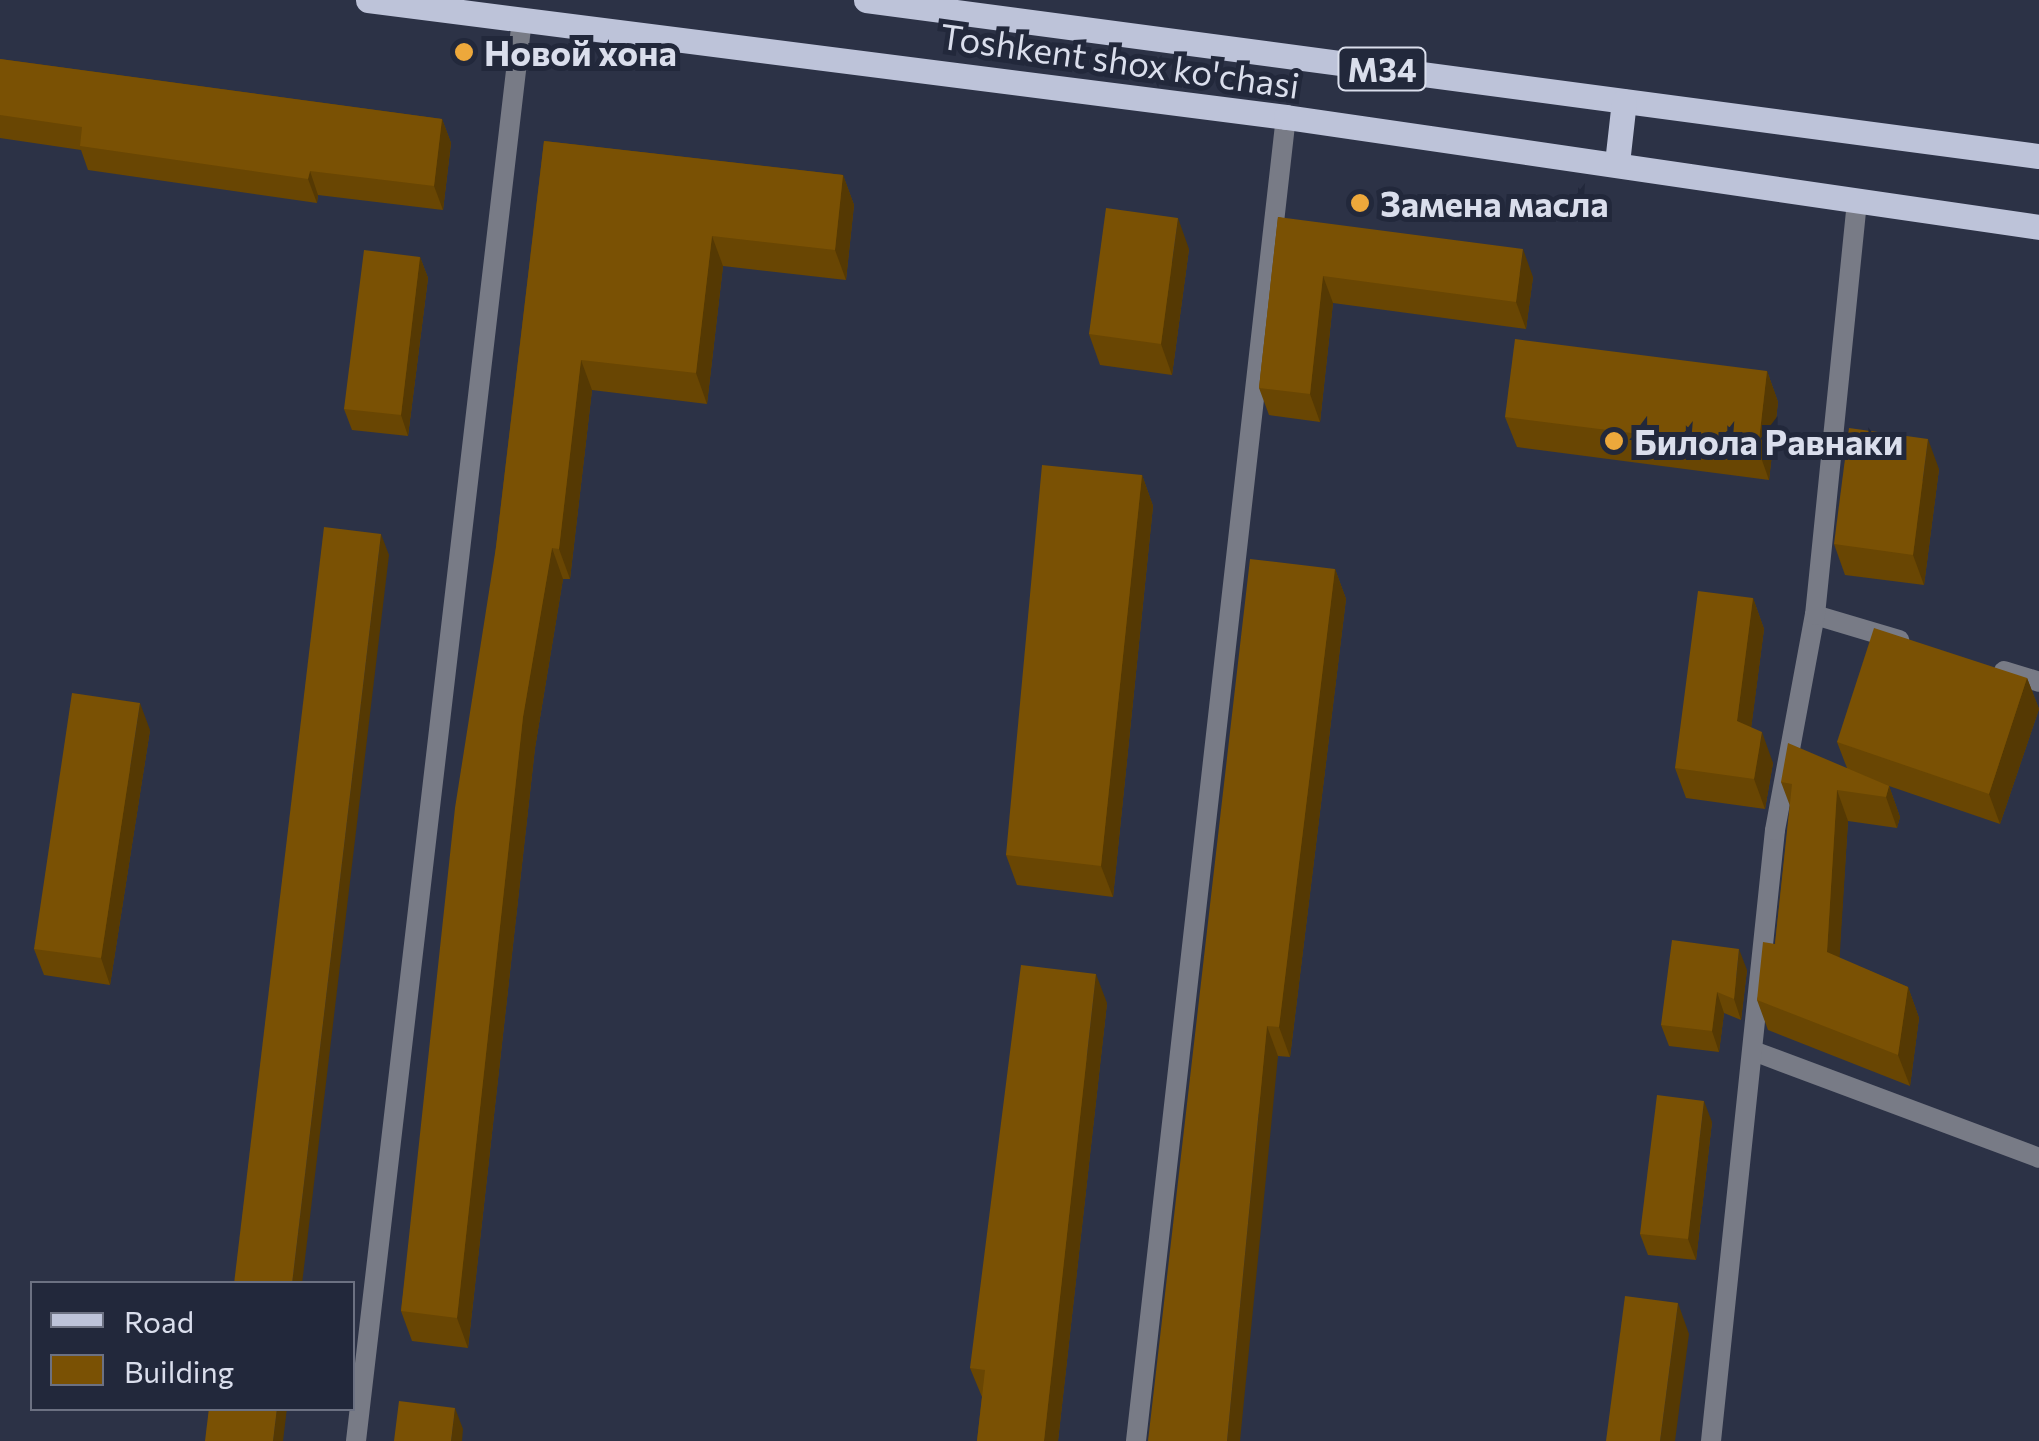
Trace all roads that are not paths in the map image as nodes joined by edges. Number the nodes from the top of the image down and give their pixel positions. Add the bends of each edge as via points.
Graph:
1 (368, 0) edge
2 (866, 0) edge
3 (955, 6) edge
4 (522, 19) junction
5 (1624, 101) junction
6 (1286, 116) junction
7 (2039, 156) edge
8 (1617, 163) junction
9 (1857, 201) junction
10 (2039, 226) edge
11 (1815, 615) junction
12 (1927, 648) edge
13 (1983, 665) edge
14 (2039, 682) edge
15 (1756, 1052) junction
16 (2039, 1158) edge
17 (356, 1441) edge
18 (1136, 1441) edge
19 (1711, 1441) edge

1 - 4 main road, Toshkent shox ko'chasi / M34
2 - 3 main road, Toshkent shox ko'chasi / M34
3 - 5 main road, Toshkent shox ko'chasi / M34
4 - 6 main road, Toshkent shox ko'chasi / M34
4 - 17 street
5 - 7 main road, Toshkent shox ko'chasi / M34
5 - 8 main road
6 - 8 main road, Toshkent shox ko'chasi / M34
6 - 18 street
8 - 9 main road, Toshkent shox ko'chasi / M34
9 - 10 main road, Toshkent shox ko'chasi / M34
9 - 11 street
11 - 12 street
11 - 15 street via 1775,830
13 - 14 street
15 - 16 street
15 - 19 street

